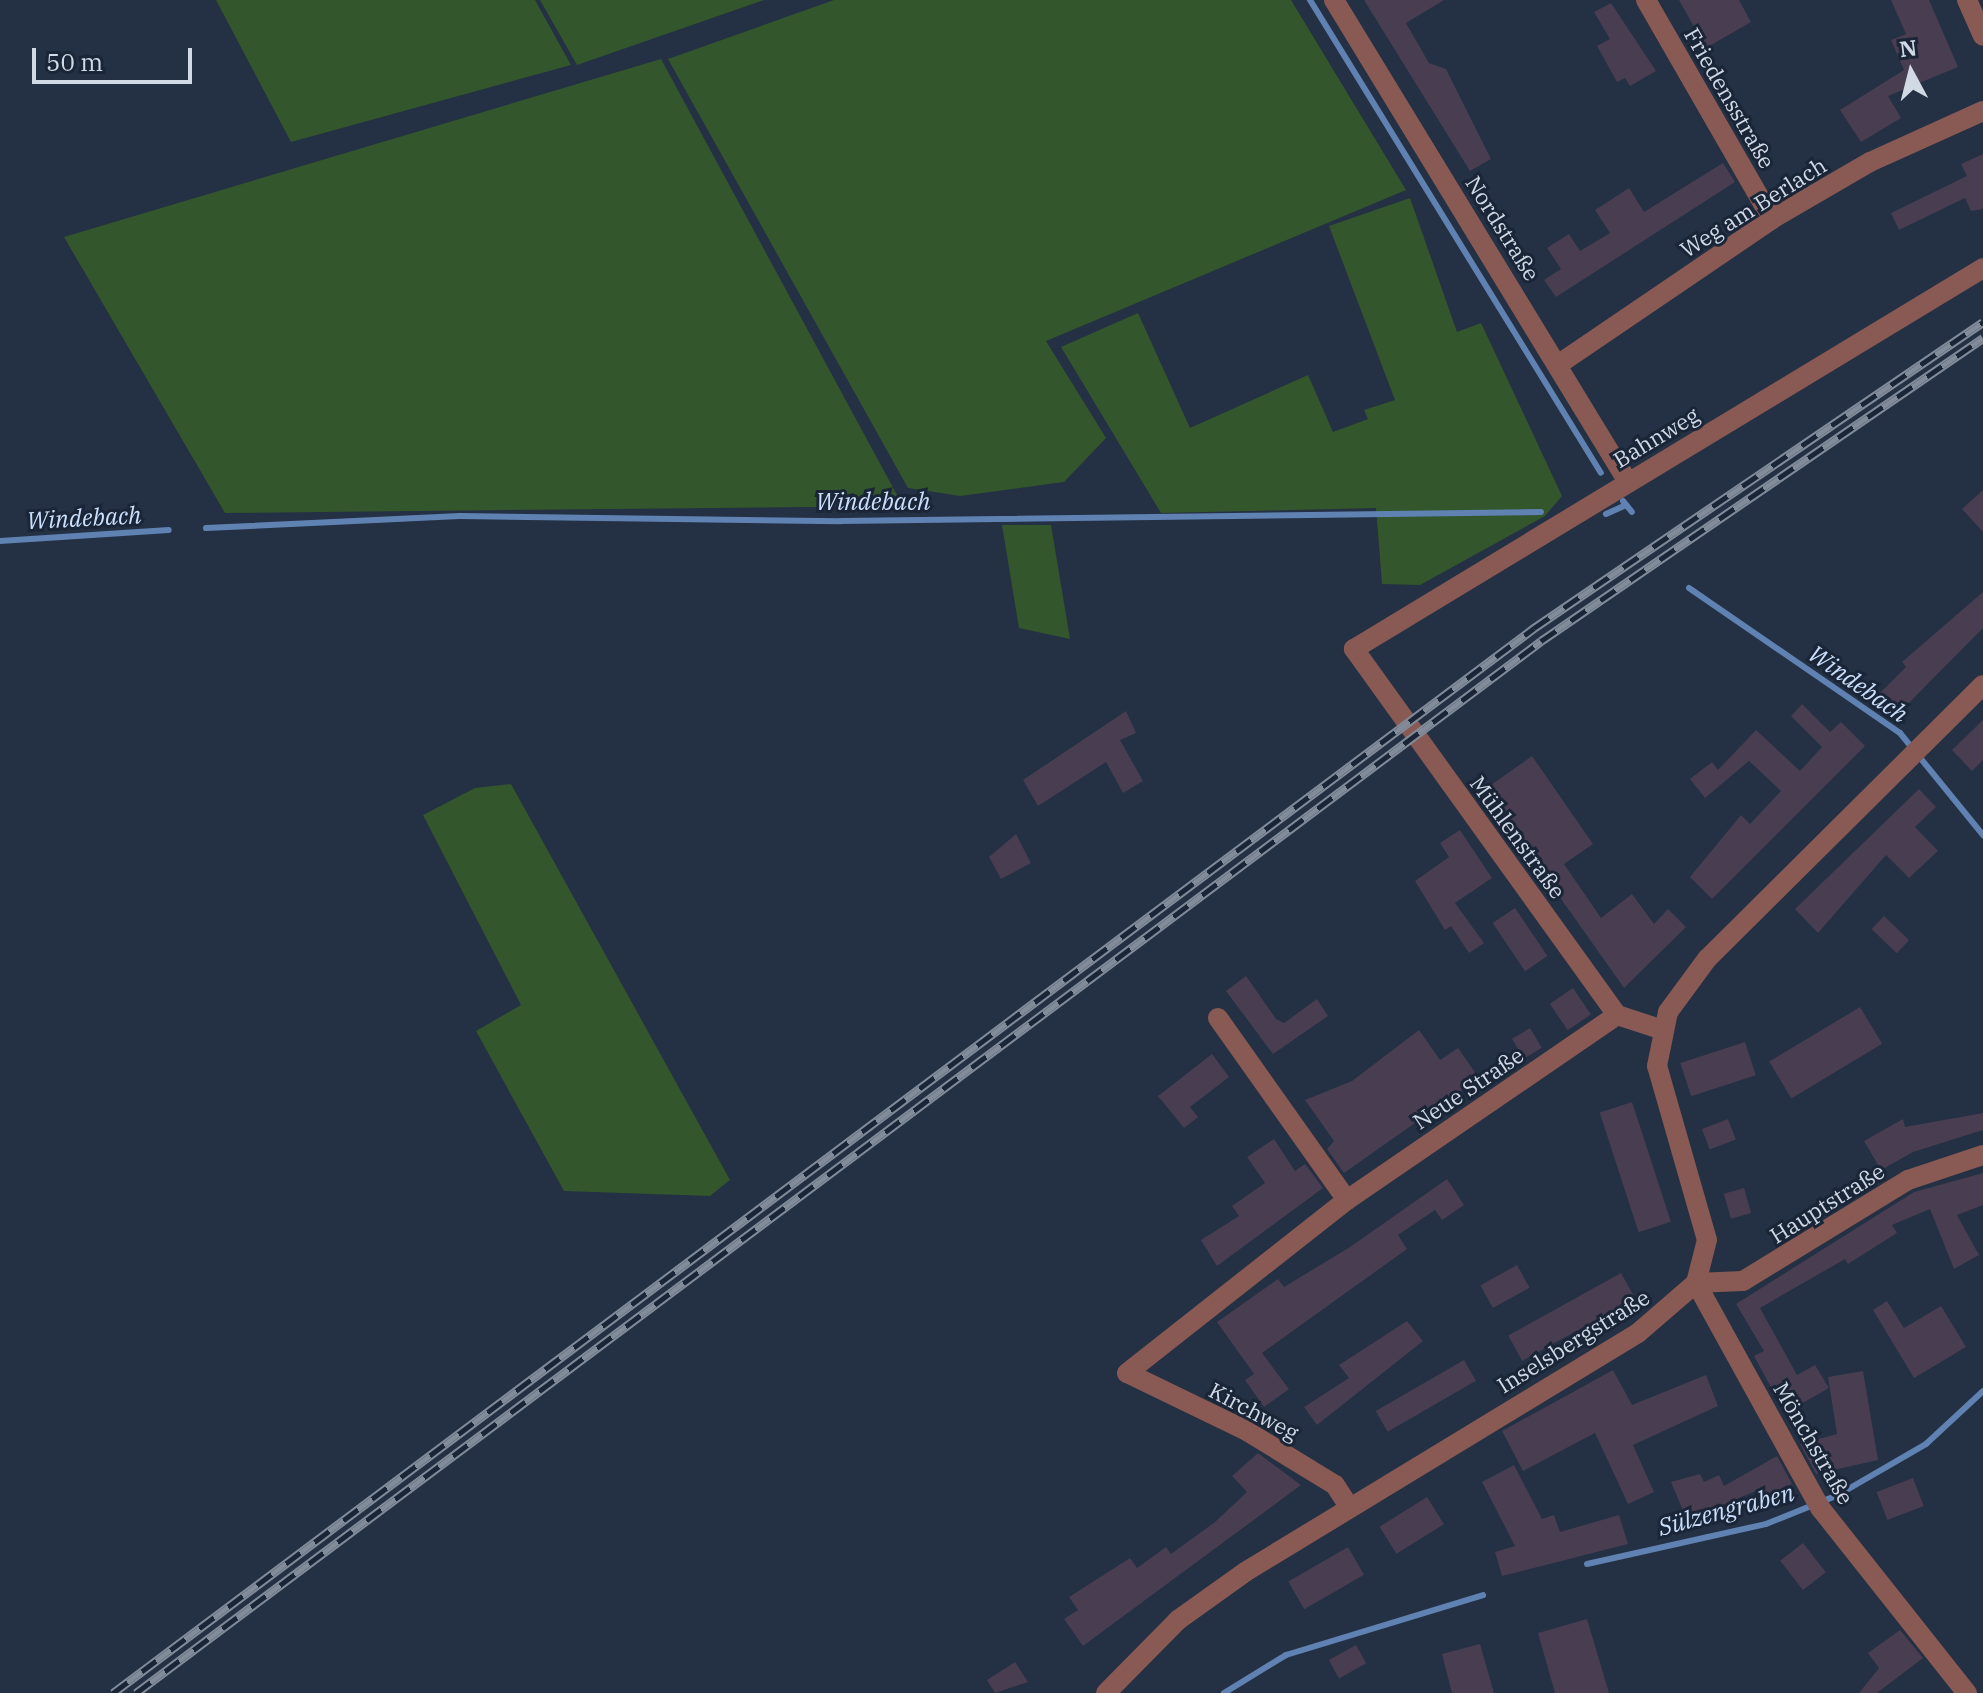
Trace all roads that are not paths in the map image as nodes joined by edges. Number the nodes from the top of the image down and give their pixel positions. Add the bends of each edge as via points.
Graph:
1 (1334, 0) edge
2 (1646, 0) edge
3 (1967, 0) edge
4 (1983, 36) edge
5 (1983, 111) edge
6 (1772, 219) junction
7 (1983, 268) edge
8 (1559, 364) junction
9 (1628, 482) junction
10 (1354, 649) joint
11 (1983, 685) edge
12 (1617, 1015) junction
13 (1218, 1018) dead end
14 (1660, 1029) junction
15 (1983, 1155) edge
16 (1347, 1200) junction
17 (1696, 1283) junction
18 (1127, 1373) joint
19 (1348, 1505) junction
20 (1106, 1693) edge
21 (1967, 1693) edge

1 - 8 street, Nordstraße
2 - 6 street, Friedensstraße
3 - 4 street
5 - 6 street, Weg am Berlach via 1870,162
6 - 8 street, Weg am Berlach
7 - 9 street, Bahnweg
8 - 9 street, Nordstraße
9 - 10 street, Bahnweg
10 - 12 street, Mühlenstraße
11 - 14 street via 1707,959
12 - 14 street
12 - 16 street, Neue Straße
13 - 16 street
14 - 17 street via 1660,1082 1707,1240
15 - 17 street, Hauptstraße via 1908,1180 1743,1281
16 - 18 street, Neue Straße
17 - 19 street, Inselsbergstraße via 1638,1333
17 - 21 street, Mönchstraße via 1819,1504
18 - 19 street, Kirchweg via 1247,1431 1335,1485
19 - 20 street, Inselsbergstraße via 1178,1620

